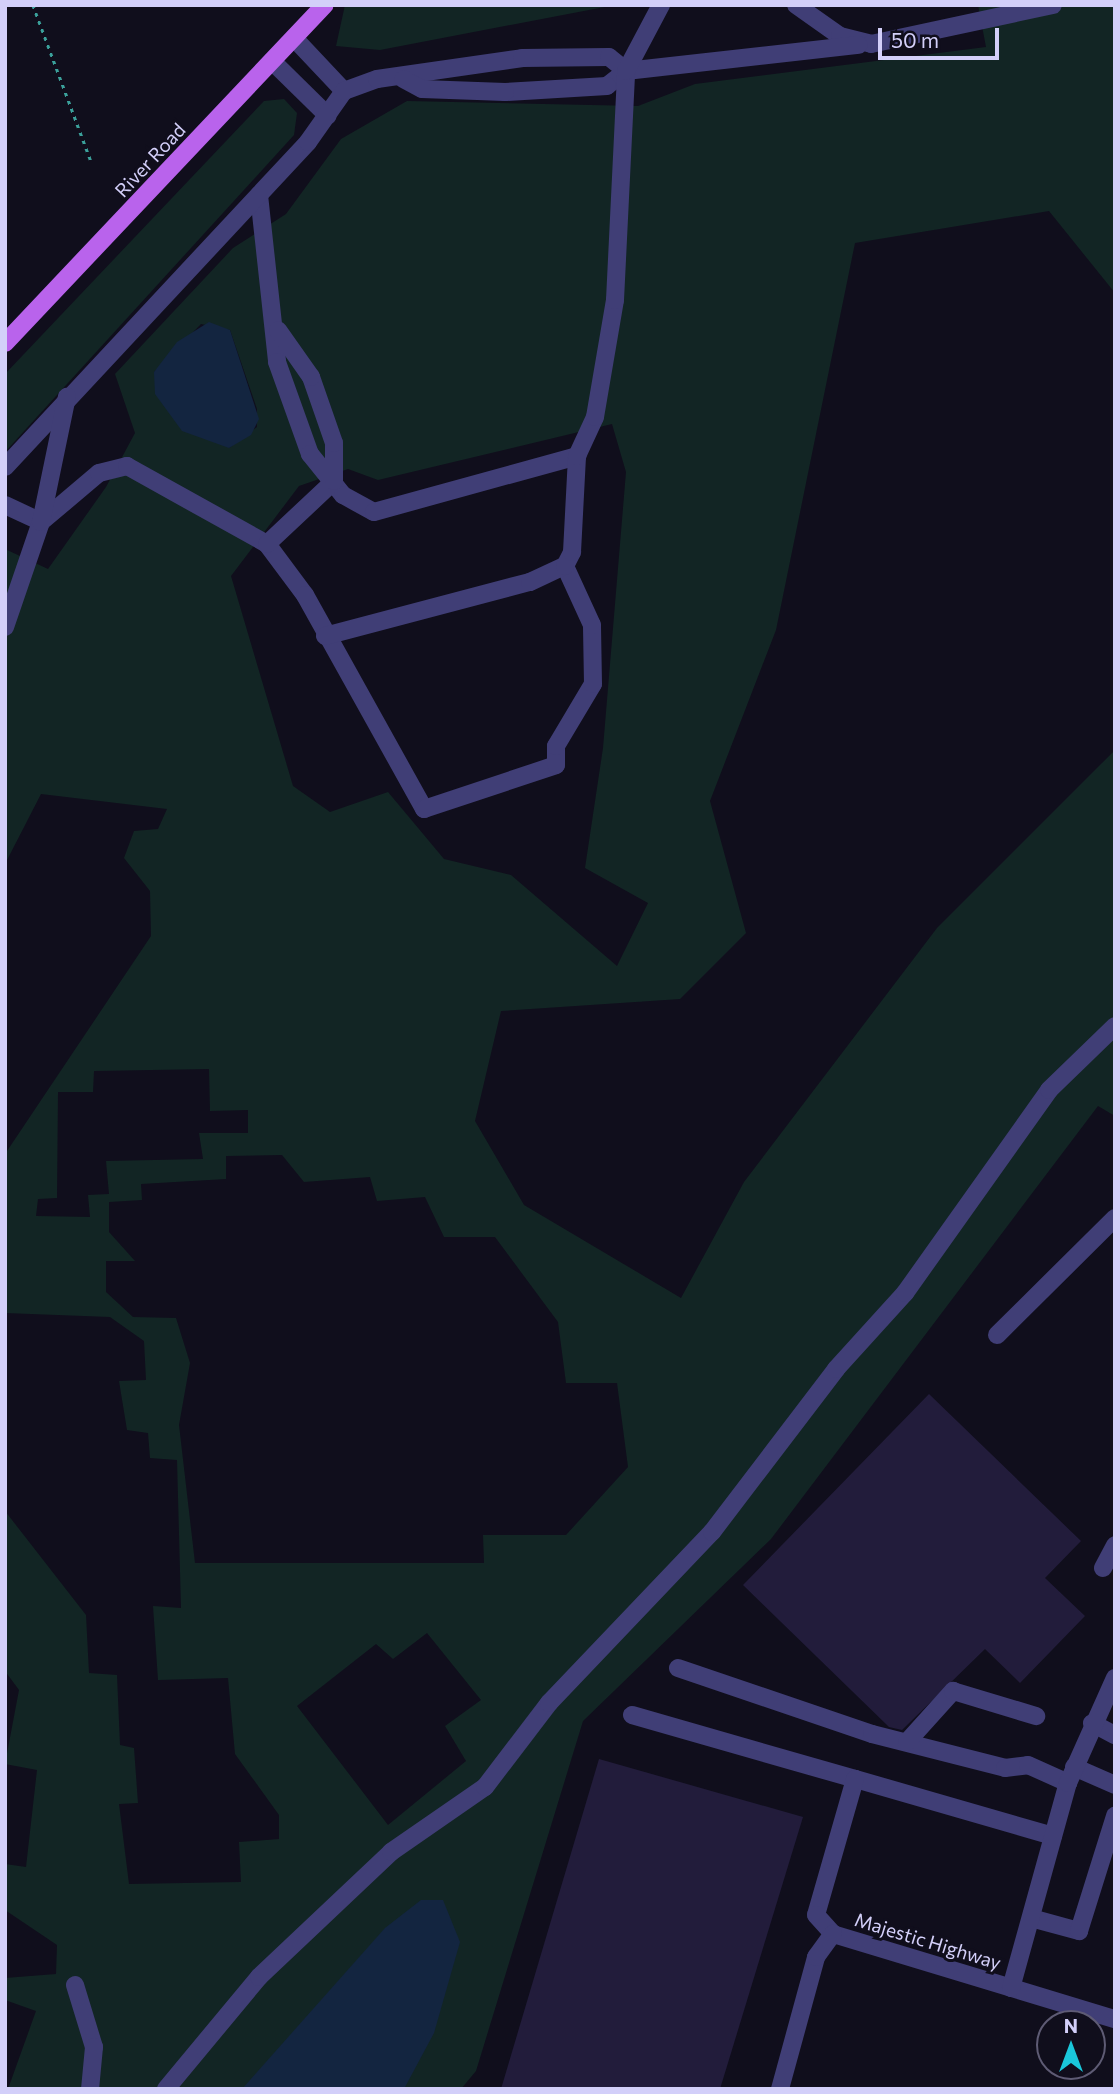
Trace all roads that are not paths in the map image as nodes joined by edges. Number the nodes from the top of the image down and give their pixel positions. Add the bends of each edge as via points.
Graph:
1 (325, 5) edge
2 (661, 5) edge
3 (796, 5) edge
4 (1052, 5) edge
5 (295, 38) junction
6 (871, 44) junction
7 (272, 61) junction
8 (626, 71) junction
9 (402, 79) junction
10 (344, 91) junction
11 (328, 116) junction
12 (259, 195) junction
13 (278, 330) junction
14 (5, 343) edge
15 (67, 397) junction
16 (577, 456) junction
17 (5, 467) edge
18 (334, 481) junction
19 (5, 505) edge
20 (41, 522) junction
21 (267, 544) junction
22 (565, 566) junction
23 (5, 627) edge
24 (325, 636) junction
25 (1115, 1026) edge
26 (1115, 1218) edge
27 (997, 1335) dead end
28 (1115, 1545) edge
29 (1103, 1568) dead end
30 (678, 1668) dead end
31 (1115, 1678) edge
32 (632, 1715) dead end
33 (1036, 1716) dead end
34 (1092, 1723) junction
35 (1115, 1735) edge
36 (907, 1742) junction
37 (1071, 1775) junction
38 (855, 1779) junction
39 (1115, 1785) edge
40 (1115, 1816) edge
41 (1053, 1836) junction
42 (1031, 1918) junction
43 (833, 1934) junction
44 (75, 1985) dead end
45 (1011, 1988) junction
46 (1115, 2019) edge
47 (90, 2089) edge
48 (166, 2089) edge
49 (780, 2089) edge

1 - 5 main road, River Road
2 - 8 street
3 - 6 street via 840,36
4 - 6 street
5 - 7 main road, River Road
5 - 10 street
6 - 8 street
7 - 11 street
7 - 14 main road, River Road
8 - 9 street via 610,57 522,58
8 - 9 street via 607,86 505,92 422,89
8 - 16 street via 615,300 595,417
9 - 10 street via 377,79
10 - 11 street
11 - 12 street
12 - 13 street
12 - 15 street
13 - 18 street via 312,377 334,443
13 - 18 street via 277,362 310,454
15 - 17 street
15 - 20 street
16 - 18 street via 374,512 343,495
16 - 22 street via 572,552
18 - 21 street
19 - 20 street
20 - 21 street via 99,472 127,466
20 - 23 street
21 - 24 street via 305,595
22 - 24 street via 530,582
22 - 24 street via 592,625 593,684 556,746 556,765 504,787 424,809
25 - 48 street via 1049,1090 905,1293 836,1369 712,1532 549,1703 485,1787 360,1881 259,1977
26 - 27 street
28 - 29 street
30 - 36 street via 770,1703
31 - 34 street
32 - 38 street
33 - 36 street via 953,1691
34 - 35 street
34 - 37 street
36 - 37 street via 1005,1768 1028,1765
37 - 39 street
37 - 41 street
38 - 41 street
38 - 43 street via 816,1907 820,1924
40 - 42 street via 1079,1931
41 - 42 street
42 - 45 street
43 - 45 street, Majestic Highway
43 - 49 street via 816,1957
44 - 47 street via 94,2047
45 - 46 street, Majestic Highway

